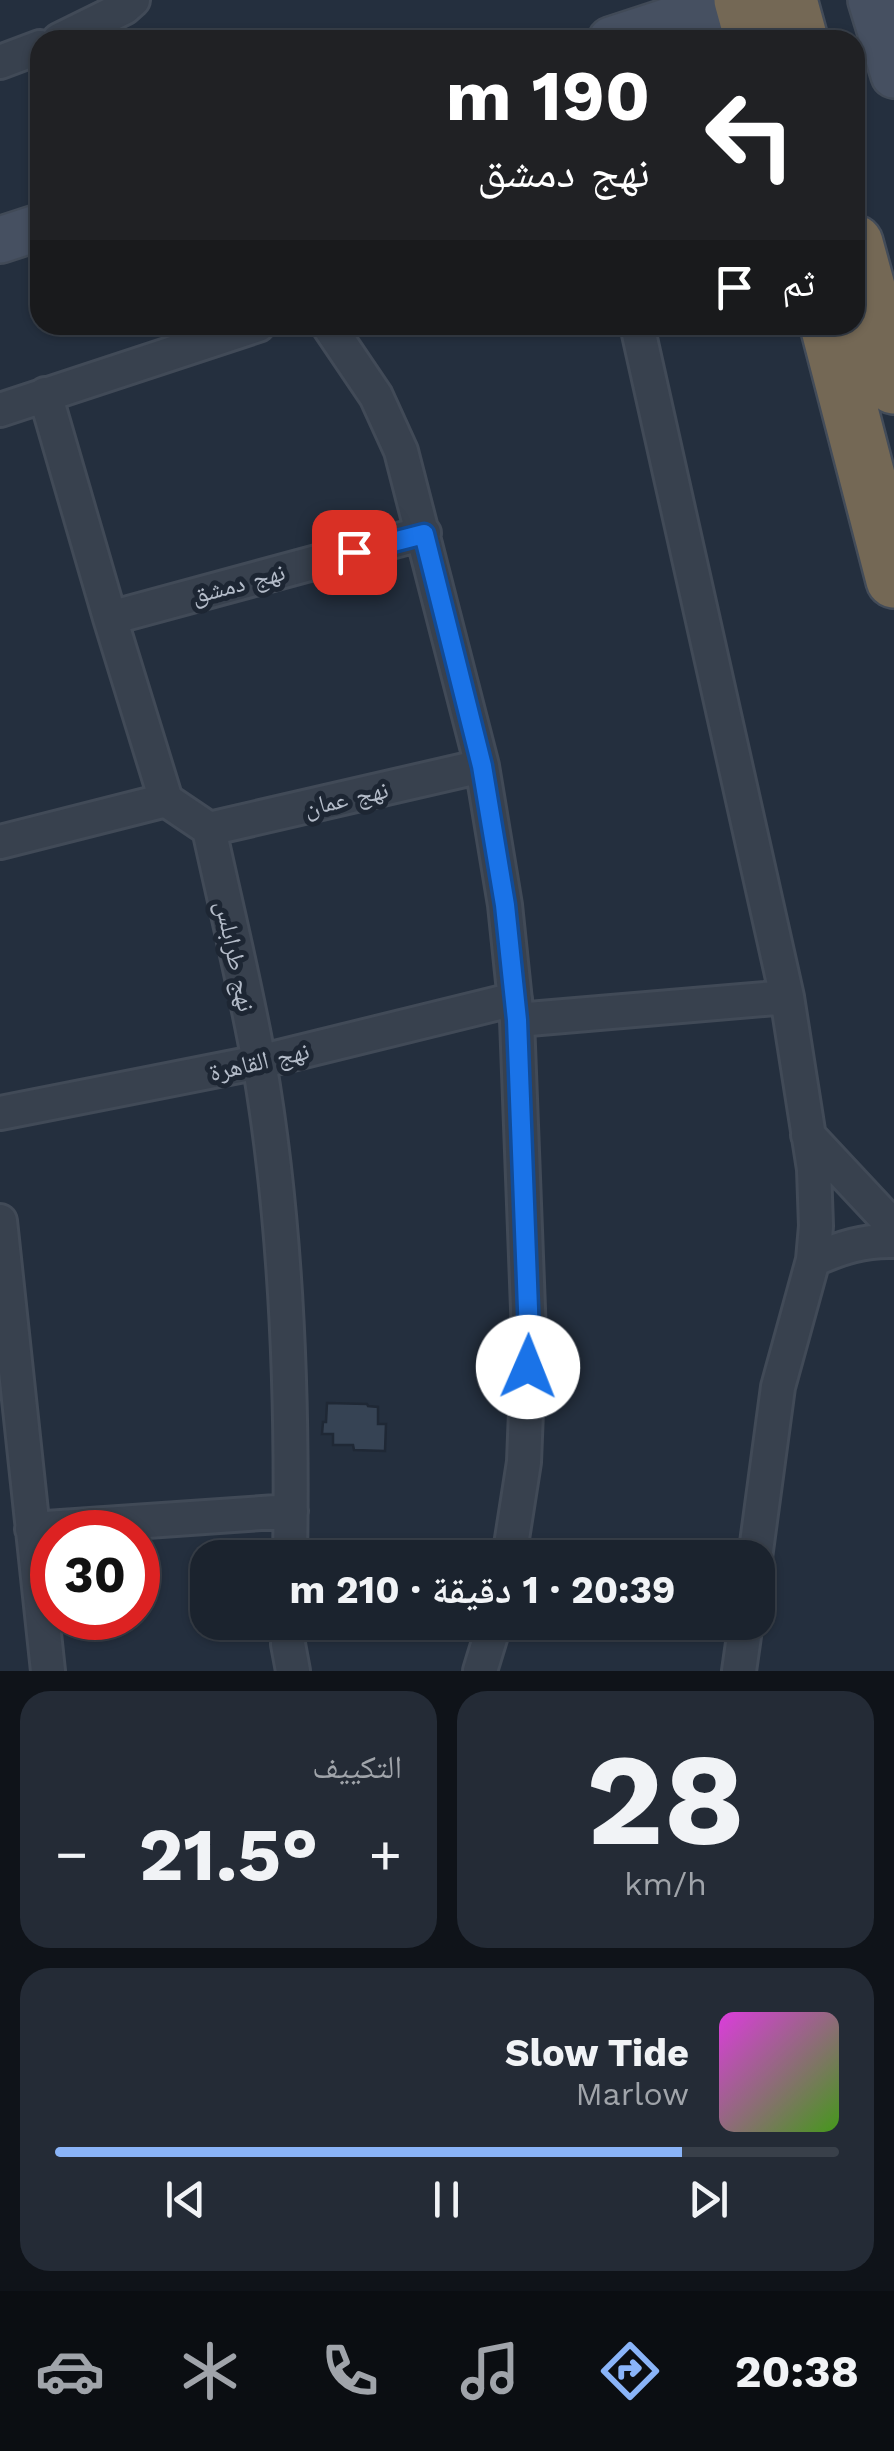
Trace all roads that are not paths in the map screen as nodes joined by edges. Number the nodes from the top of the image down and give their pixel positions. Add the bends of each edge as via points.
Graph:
1 (133, 0) edge
2 (871, 0) edge
3 (765, 17) edge
4 (79, 30) edge
5 (678, 30) edge
6 (30, 51) edge
7 (0, 62) edge
8 (894, 76) edge
9 (30, 230) edge
10 (0, 240) edge
11 (865, 280) edge
12 (227, 335) edge
13 (335, 335) edge
14 (640, 335) edge
15 (831, 335) edge
16 (894, 386) edge
17 (44, 394) junction
18 (0, 410) edge
19 (424, 534) junction
20 (894, 580) edge
21 (110, 618) junction
22 (482, 766) junction
23 (166, 800) junction
24 (210, 830) junction
25 (0, 842) edge
26 (787, 997) junction
27 (516, 1009) junction
28 (259, 1062) junction
29 (0, 1113) edge
30 (808, 1135) junction
31 (0, 1221) edge
32 (894, 1227) edge
33 (894, 1241) edge
34 (814, 1260) junction
35 (30, 1510) edge
36 (291, 1510) junction
37 (160, 1520) edge
38 (290, 1540) edge
39 (512, 1540) edge
40 (757, 1540) edge
41 (42, 1640) edge
42 (288, 1640) edge
43 (489, 1640) edge
44 (743, 1640) edge
45 (44, 1669) edge
46 (293, 1671) edge
47 (480, 1671) edge
48 (739, 1671) edge

1 - 4 street
2 - 8 street
3 - 5 street
6 - 7 street
9 - 10 street
11 - 16 highway
12 - 17 street
13 - 19 street via 376,396 402,452
14 - 26 street
15 - 20 highway
17 - 18 street
17 - 21 street
19 - 21 street, نهج دمشق
19 - 22 street
21 - 23 street
22 - 24 street, نهج عمان
22 - 27 street
23 - 24 street
23 - 25 street
24 - 28 street, نهج طرابلس
26 - 27 street, نهج القاهرة
26 - 30 street
27 - 28 street, نهج القاهرة
27 - 39 street via 529,1335 524,1462
28 - 29 street, نهج القاهرة
28 - 36 street, نهج طرابلس via 280,1222
30 - 32 street
30 - 34 street
31 - 35 street
33 - 34 street via 858,1243
34 - 40 street via 778,1387
36 - 37 street
36 - 38 street, نهج طرابلس
41 - 45 street
42 - 46 street
43 - 47 street
44 - 48 street

